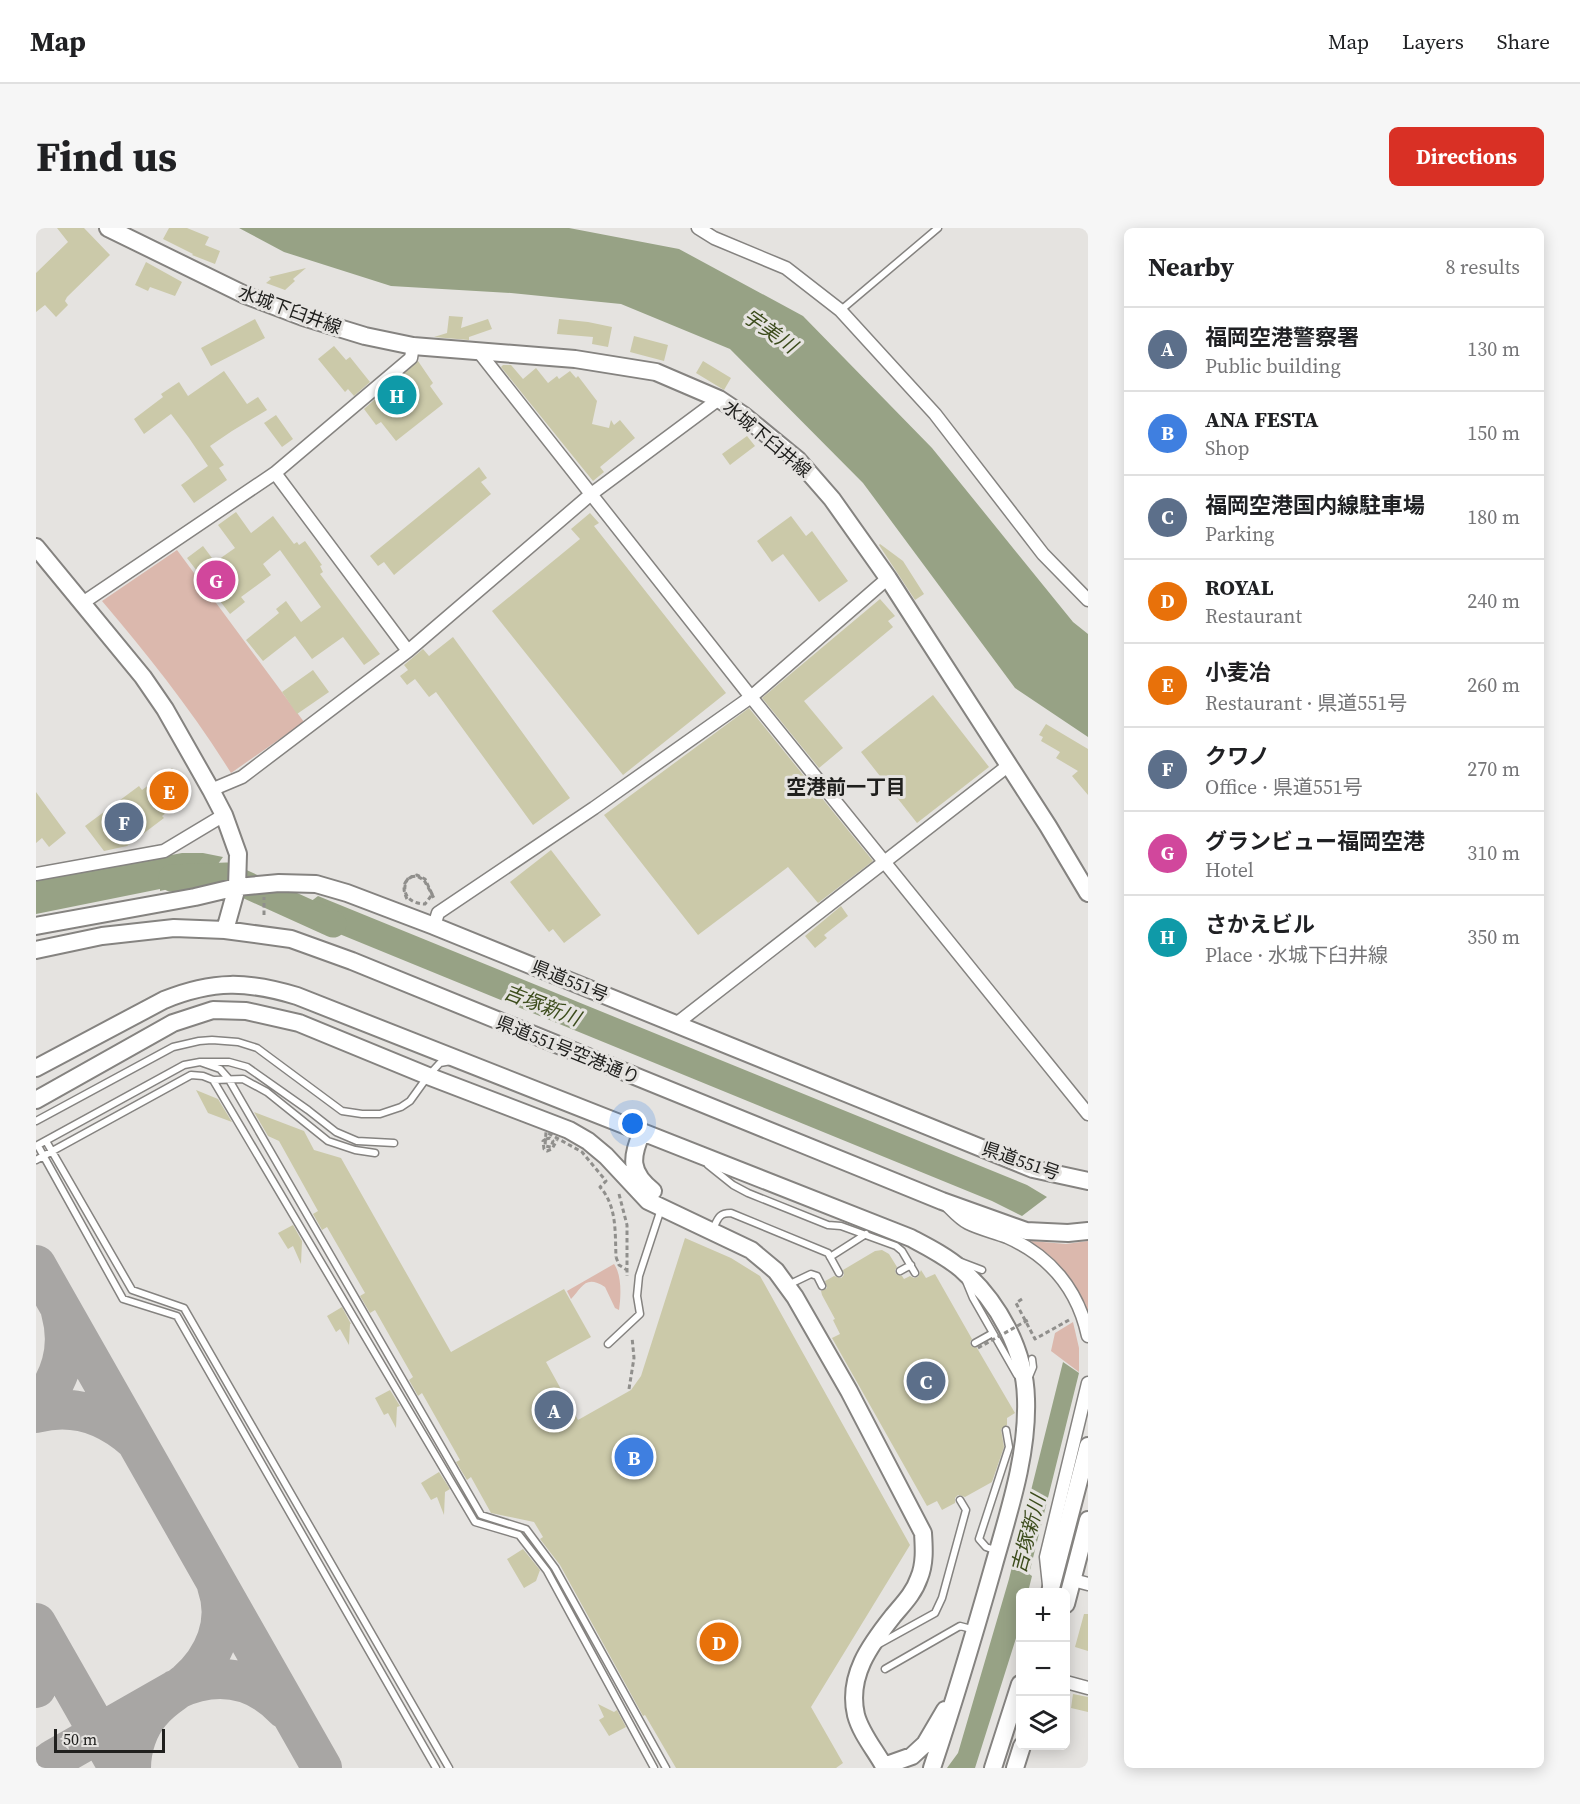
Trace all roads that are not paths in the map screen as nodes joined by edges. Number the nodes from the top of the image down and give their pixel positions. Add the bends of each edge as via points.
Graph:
1 (108, 228) edge
2 (698, 228) edge
3 (938, 228) edge
4 (840, 310) junction
5 (413, 346) junction
6 (479, 352) junction
7 (719, 399) junction
8 (275, 473) junction
9 (590, 495) junction
10 (36, 548) edge
11 (888, 578) junction
12 (1088, 600) edge
13 (81, 604) junction
14 (408, 651) junction
15 (751, 697) junction
16 (1009, 765) junction
17 (211, 790) junction
18 (224, 815) junction
19 (886, 863) junction
20 (36, 874) edge
21 (237, 886) junction
22 (1088, 893) edge
23 (36, 926) edge
24 (434, 926) junction
25 (225, 930) junction
26 (36, 950) edge
27 (676, 1024) junction
28 (460, 1059) junction
29 (200, 1062) junction
30 (36, 1068) edge
31 (428, 1076) junction
32 (228, 1078) junction
33 (213, 1080) junction
34 (36, 1100) edge
35 (1088, 1114) edge
36 (36, 1121) edge
37 (642, 1132) junction
38 (46, 1141) junction
39 (394, 1143) dead end
40 (37, 1146) edge
41 (51, 1151) junction
42 (692, 1151) junction
43 (375, 1153) dead end
44 (43, 1156) junction
45 (36, 1160) edge
46 (1088, 1181) edge
47 (942, 1201) junction
48 (661, 1209) junction
49 (690, 1222) junction
50 (1088, 1231) edge
51 (712, 1232) junction
52 (866, 1234) junction
53 (830, 1257) junction
54 (953, 1262) junction
55 (911, 1265) junction
56 (982, 1270) dead end
57 (900, 1271) dead end
58 (839, 1273) dead end
59 (915, 1273) dead end
60 (786, 1286) junction
61 (822, 1286) dead end
62 (993, 1333) junction
63 (1088, 1336) edge
64 (608, 1344) dead end
65 (976, 1346) road end
66 (1032, 1359) dead end
67 (1088, 1383) edge
68 (1025, 1388) junction
69 (1006, 1430) dead end
70 (1088, 1446) edge
71 (960, 1500) dead end
72 (1088, 1520) edge
73 (998, 1551) junction
74 (1081, 1582) edge
75 (1049, 1588) edge
76 (1051, 1588) edge
77 (1070, 1597) edge
78 (976, 1630) junction
79 (869, 1649) junction
80 (885, 1669) dead end
81 (1070, 1683) edge
82 (1088, 1688) edge
83 (957, 1691) junction
84 (1016, 1696) edge
85 (1021, 1750) edge
86 (884, 1767) edge
87 (436, 1768) edge
88 (448, 1768) edge
89 (654, 1768) edge
90 (666, 1768) edge
91 (933, 1768) edge
92 (993, 1768) edge
93 (1015, 1768) edge

1 - 5 main road, 水城下臼井線 via 254,298 365,336
2 - 4 street via 786,268
3 - 4 lane
4 - 12 street via 934,414 1043,554
5 - 6 main road, 水城下臼井線
5 - 8 street via 411,358
6 - 7 main road, 水城下臼井線 via 575,359 656,372
6 - 9 street
7 - 9 street
7 - 11 main road, 水城下臼井線 via 798,460 832,499
8 - 13 street
8 - 14 street
9 - 14 street
9 - 15 street
10 - 13 main road
11 - 15 street
11 - 16 main road, 水城下臼井線
13 - 17 main road via 143,677
14 - 17 street via 242,777
15 - 19 street
15 - 24 street via 438,913
16 - 19 street
16 - 22 main road, 水城下臼井線
17 - 18 main road
18 - 20 street via 164,851
18 - 21 main road via 238,854
19 - 27 street
19 - 35 street
21 - 23 main road, 県道551号
21 - 24 main road, 県道551号 via 316,884
21 - 25 main road
24 - 27 main road, 県道551号
25 - 26 main road, 県道551号空港通り via 141,930
25 - 47 main road, 県道551号空港通り via 291,939 351,961
27 - 46 main road, 県道551号 via 1033,1169
28 - 30 main road via 297,996 244,984 185,991
28 - 31 lane via 440,1063
28 - 37 main road
29 - 32 lane
29 - 38 lane via 184,1065
29 - 39 lane via 229,1062 247,1067 336,1132 357,1141
31 - 34 main road via 299,1023 246,1011 213,1010 173,1023
31 - 36 lane via 401,1107 380,1114 342,1111 257,1048 212,1040 173,1047
31 - 48 main road via 569,1130 606,1156 636,1191
32 - 33 lane
32 - 43 lane via 243,1079 267,1092 328,1141
32 - 90 lane via 481,1515 526,1529 555,1568
33 - 41 lane via 191,1075
33 - 89 lane via 475,1522 519,1535 547,1571
37 - 42 main road
37 - 49 main road via 635,1148 636,1172 643,1184
38 - 40 lane
38 - 41 lane
40 - 44 lane
41 - 44 lane
41 - 88 lane via 132,1290 184,1308
42 - 52 lane via 748,1193 828,1225
42 - 54 main road via 911,1238
44 - 45 lane
44 - 87 lane via 123,1299 177,1316
47 - 50 main road, 県道551号空港通り via 1026,1232
47 - 63 street via 966,1222 1023,1245 1045,1260 1071,1290
48 - 49 main road
48 - 64 lane via 639,1276 640,1314
49 - 51 main road
51 - 53 lane via 719,1215 731,1213
51 - 60 main road via 751,1250 776,1271
52 - 53 lane
52 - 55 lane via 896,1246
53 - 58 lane
54 - 56 lane
54 - 62 lane
54 - 68 main road via 976,1283 1003,1320 1017,1352
55 - 57 lane
55 - 59 lane
60 - 61 lane via 811,1274 817,1275
60 - 79 main road via 849,1391 923,1533 920,1578
62 - 65 lane
62 - 68 lane
66 - 68 lane
67 - 75 street via 1046,1557
68 - 73 main road via 1022,1456
69 - 73 lane via 1009,1447 979,1539 986,1547
70 - 76 main road
71 - 79 lane via 966,1510 935,1613
72 - 74 main road
73 - 78 main road
74 - 77 main road
78 - 80 lane via 960,1626
78 - 83 main road
79 - 86 main road via 858,1667 854,1687 856,1716
81 - 82 street
83 - 86 main road via 925,1743 912,1756
83 - 91 main road
84 - 92 main road
85 - 93 main road

